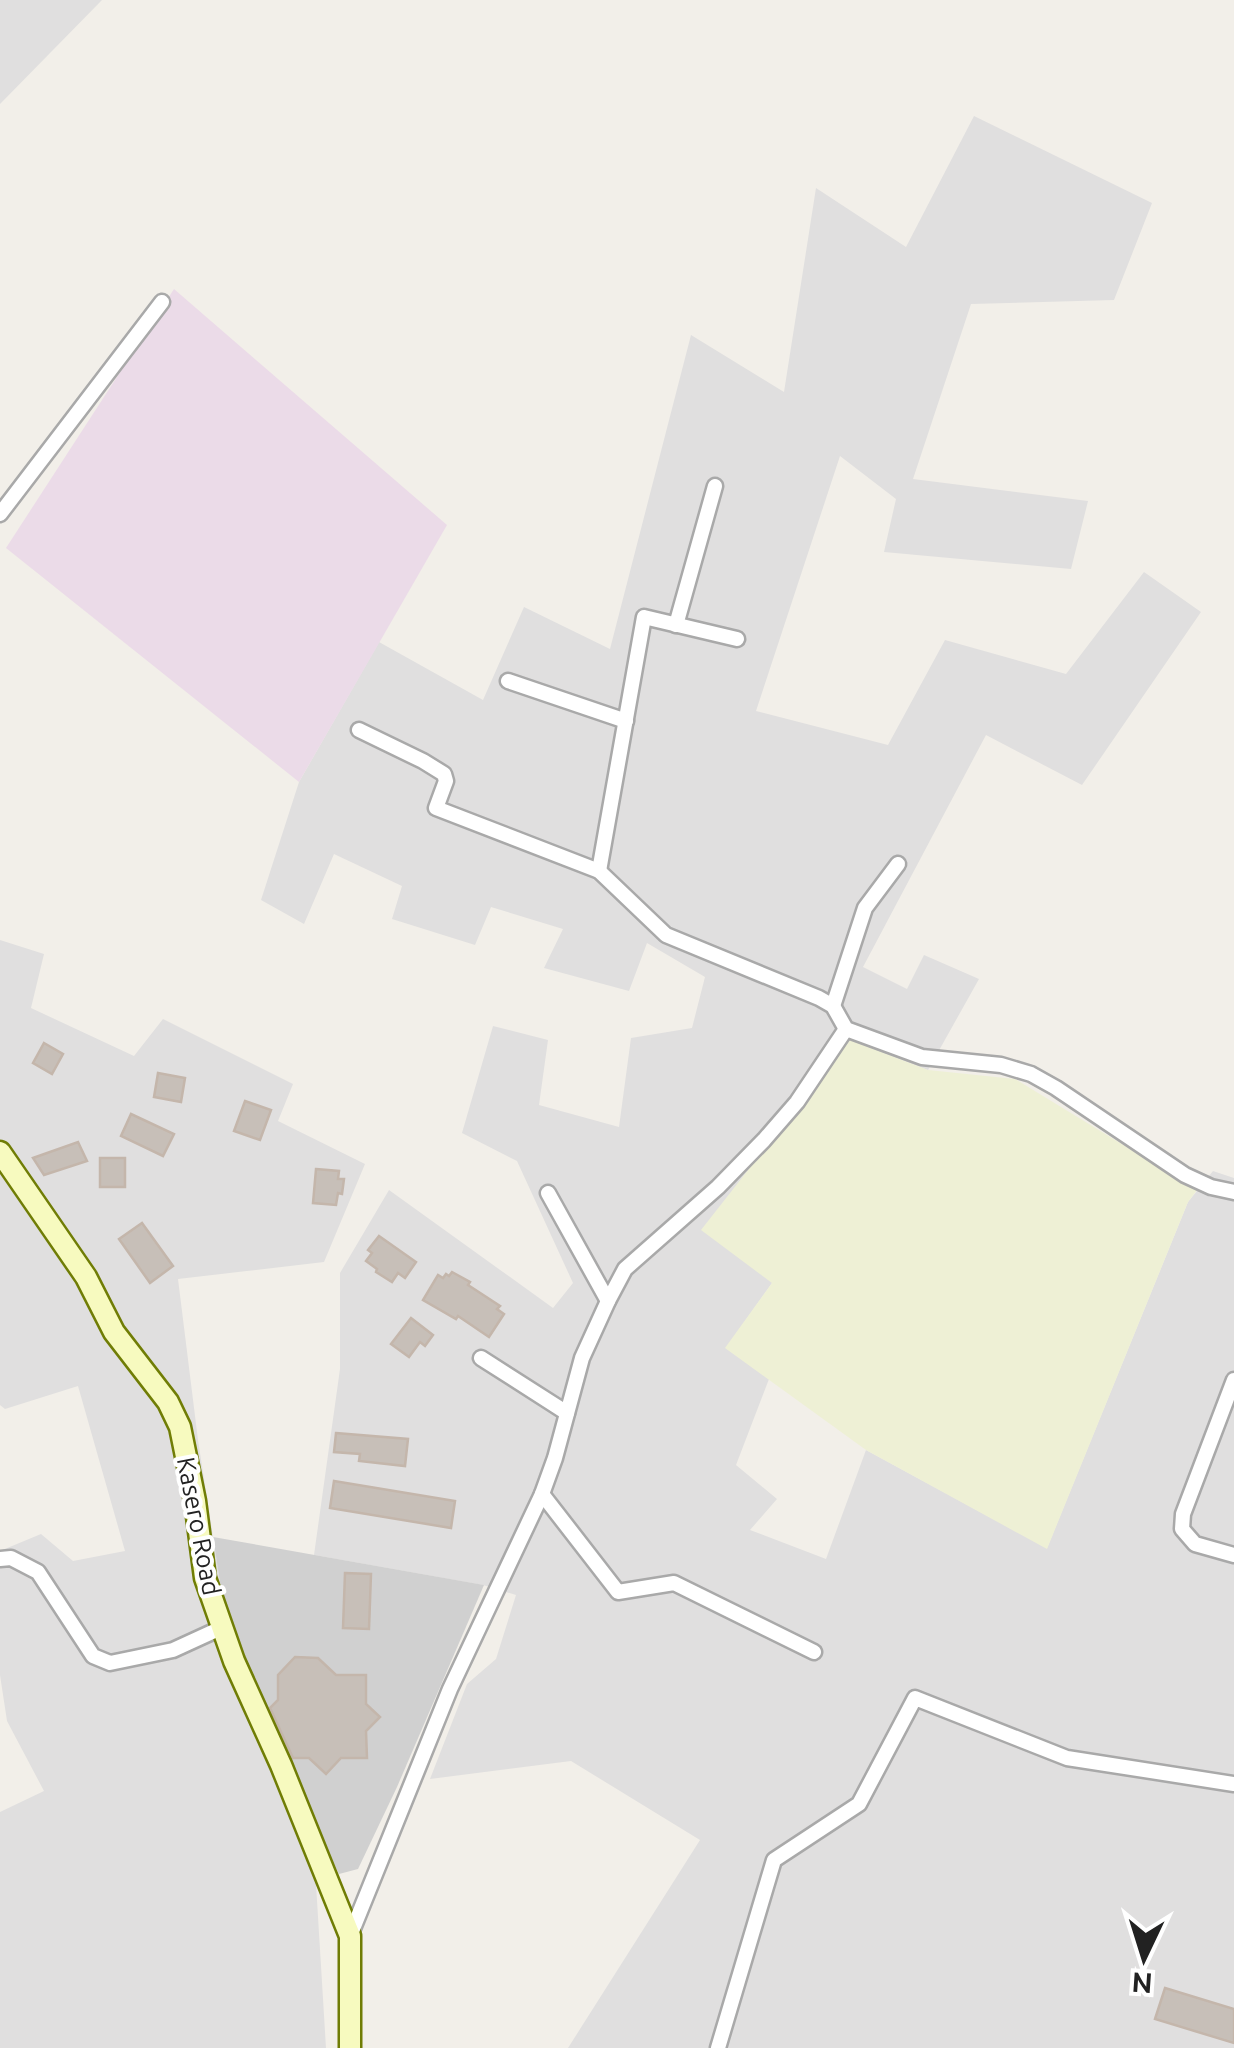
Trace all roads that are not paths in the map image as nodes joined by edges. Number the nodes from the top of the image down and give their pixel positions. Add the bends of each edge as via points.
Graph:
1 (162, 302) dead end
2 (715, 486) dead end
3 (0, 514) edge
4 (676, 624) junction
5 (737, 638) dead end
6 (508, 680) dead end
7 (626, 721) junction
8 (359, 730) dead end
9 (898, 864) dead end
10 (599, 871) junction
11 (833, 1006) junction
12 (846, 1030) junction
13 (0, 1152) edge
14 (1234, 1192) edge
15 (548, 1193) dead end
16 (608, 1301) junction
17 (481, 1358) dead end
18 (1234, 1380) edge
19 (1230, 1398) edge
20 (567, 1413) junction
21 (542, 1494) junction
22 (1234, 1555) edge
23 (0, 1559) edge
24 (221, 1628) junction
25 (814, 1652) dead end
26 (1234, 1784) edge
27 (350, 1936) junction
28 (350, 2048) edge
29 (718, 2048) edge

1 - 3 street
2 - 4 street
4 - 5 street
4 - 7 street via 644,618
6 - 7 street
7 - 10 street
8 - 10 street via 444,774 436,808
9 - 11 street via 864,908
10 - 11 street via 666,935
11 - 12 street
12 - 14 street via 922,1056 1031,1074 1185,1176
12 - 16 street via 798,1102 718,1187 626,1269
13 - 24 street, Kasero Road via 180,1427 205,1578
15 - 16 street
16 - 20 street
17 - 20 street
18 - 19 street
19 - 22 street via 1182,1529 1194,1544
20 - 21 street
21 - 25 street via 618,1592 674,1583
21 - 27 street via 450,1689
23 - 24 street via 38,1572 93,1656 110,1662 173,1650
24 - 27 street, Kasero Road
26 - 29 street via 1067,1758 915,1698 859,1804 774,1860
27 - 28 street, Kasero Road

